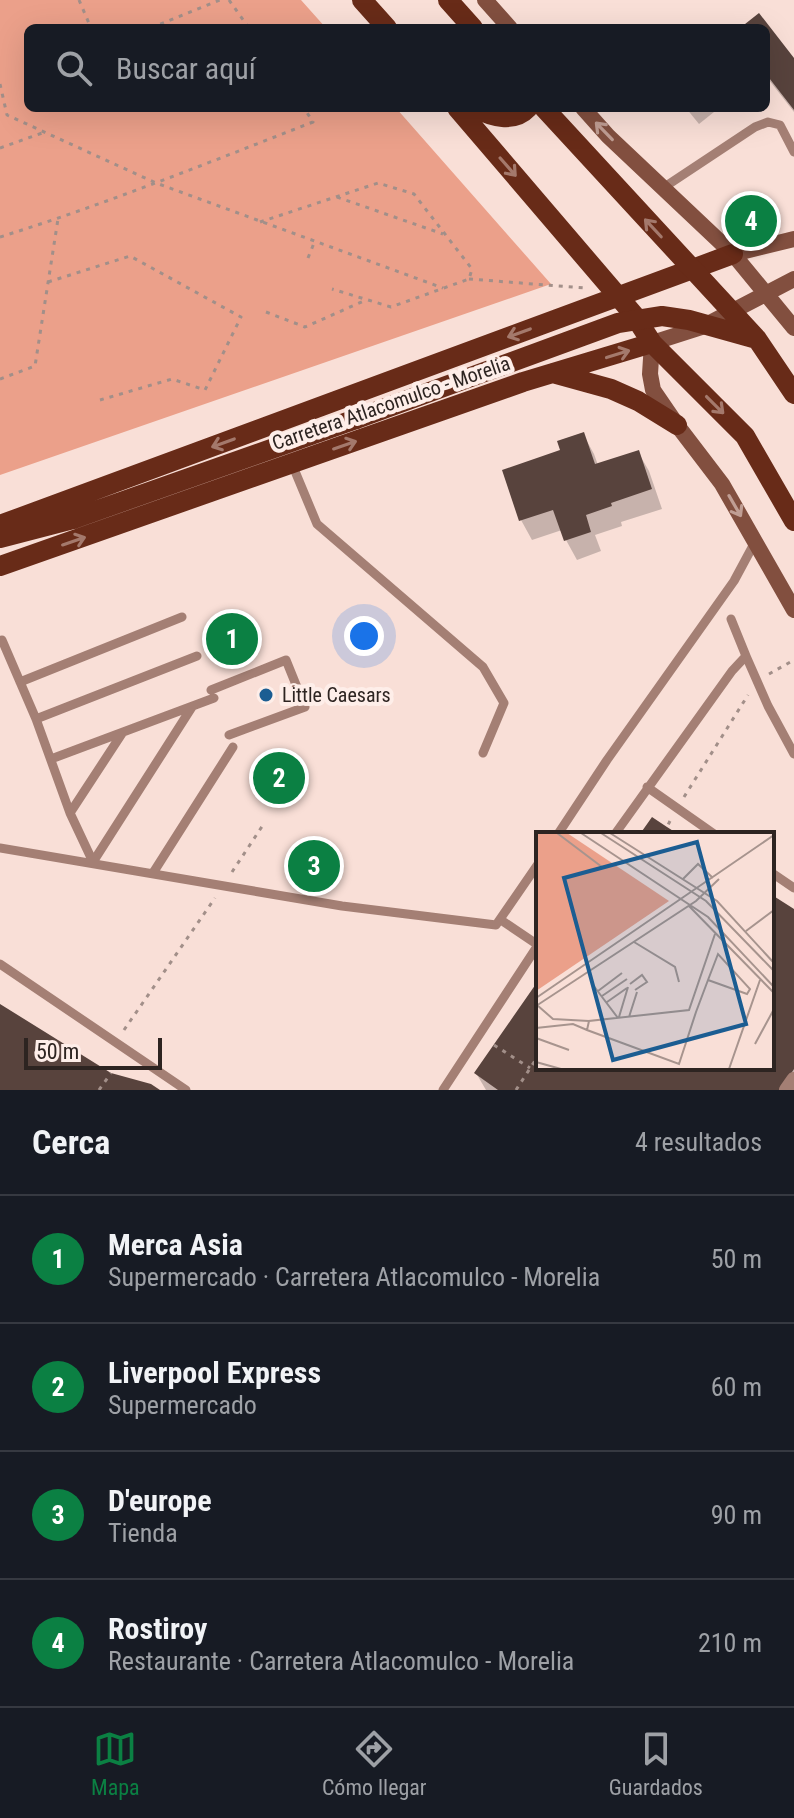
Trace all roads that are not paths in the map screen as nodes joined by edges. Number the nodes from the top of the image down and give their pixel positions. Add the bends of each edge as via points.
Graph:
1 (362, 0) edge
2 (448, 0) edge
3 (485, 0) edge
4 (383, 24) edge
5 (469, 24) edge
6 (506, 24) edge
7 (460, 112) edge
8 (483, 112) edge
9 (525, 112) edge
10 (548, 112) edge
11 (587, 112) edge
12 (794, 152) edge
13 (663, 188) junction
14 (794, 239) edge
15 (733, 254) junction
16 (794, 279) edge
17 (766, 293) junction
18 (619, 296) junction
19 (794, 328) edge
20 (757, 339) junction
21 (652, 343) junction
22 (553, 373) junction
23 (794, 394) edge
24 (677, 425) junction
25 (292, 464) junction
26 (794, 521) edge
27 (0, 525) edge
28 (0, 538) edge
29 (755, 542) junction
30 (0, 566) edge
31 (794, 610) edge
32 (182, 617) dead end
33 (731, 619) dead end
34 (2, 640) dead end
35 (197, 656) dead end
36 (746, 656) junction
37 (20, 682) junction
38 (192, 707) junction
39 (36, 719) junction
40 (123, 732) junction
41 (229, 735) dead end
42 (789, 736) edge
43 (233, 747) dead end
44 (483, 753) dead end
45 (794, 754) edge
46 (51, 759) junction
47 (647, 787) junction
48 (70, 813) junction
49 (559, 832) edge
50 (616, 832) edge
51 (711, 832) edge
52 (0, 848) edge
53 (93, 862) junction
54 (536, 867) edge
55 (153, 873) junction
56 (774, 874) edge
57 (794, 888) edge
58 (501, 920) junction
59 (536, 944) edge
60 (536, 948) edge
61 (0, 964) edge
62 (794, 1080) edge
63 (186, 1090) edge
64 (443, 1090) edge
65 (787, 1090) edge

1 - 4 main road
2 - 5 main road
3 - 6 street
7 -> 18 main road
8 - 9 main road via 508,117
20 -> 10 main road, bridge
13 -> 11 street
12 - 13 lane via 780,125 768,122
13 - 15 street
14 - 15 street, Carretera Atlacomulco - Morelia
15 - 17 street
15 - 18 main road, Carretera Atlacomulco - Morelia
16 - 17 street, Carretera Atlacomulco - Morelia
17 - 19 street
17 - 21 street, Carretera Atlacomulco - Morelia via 702,327
18 - 21 main road
18 -> 27 main road, Carretera Atlacomulco - Morelia
20 - 23 main road, bridge
20 - 28 main road, bridge via 662,316 618,323 73,519
22 -> 21 main road, Carretera Atlacomulco - Morelia
21 - 24 street via 653,390
21 -> 26 main road via 745,436
22 - 24 main road via 611,389
25 -> 22 main road, Carretera Atlacomulco - Morelia
24 -> 29 street via 722,484
30 -> 25 main road, Carretera Atlacomulco - Morelia
25 - 44 lane via 317,524 483,667 504,703
29 - 31 street
29 - 49 lane via 734,581
32 - 37 lane
33 - 36 lane
34 - 37 lane
35 - 39 lane
36 - 42 lane via 768,706
36 - 47 lane
37 - 39 lane
38 - 40 lane
38 - 41 lane via 286,660 305,707
38 - 53 lane
39 - 46 lane
40 - 46 lane
40 - 48 lane
42 - 45 lane
43 - 55 lane
46 - 48 lane
47 - 50 lane
47 - 51 lane
48 - 53 lane
52 - 53 lane
53 - 55 lane
54 - 58 lane
55 - 58 lane via 342,906 496,925
56 - 57 lane
58 - 59 lane
60 - 64 lane
61 - 63 lane
62 - 65 street

